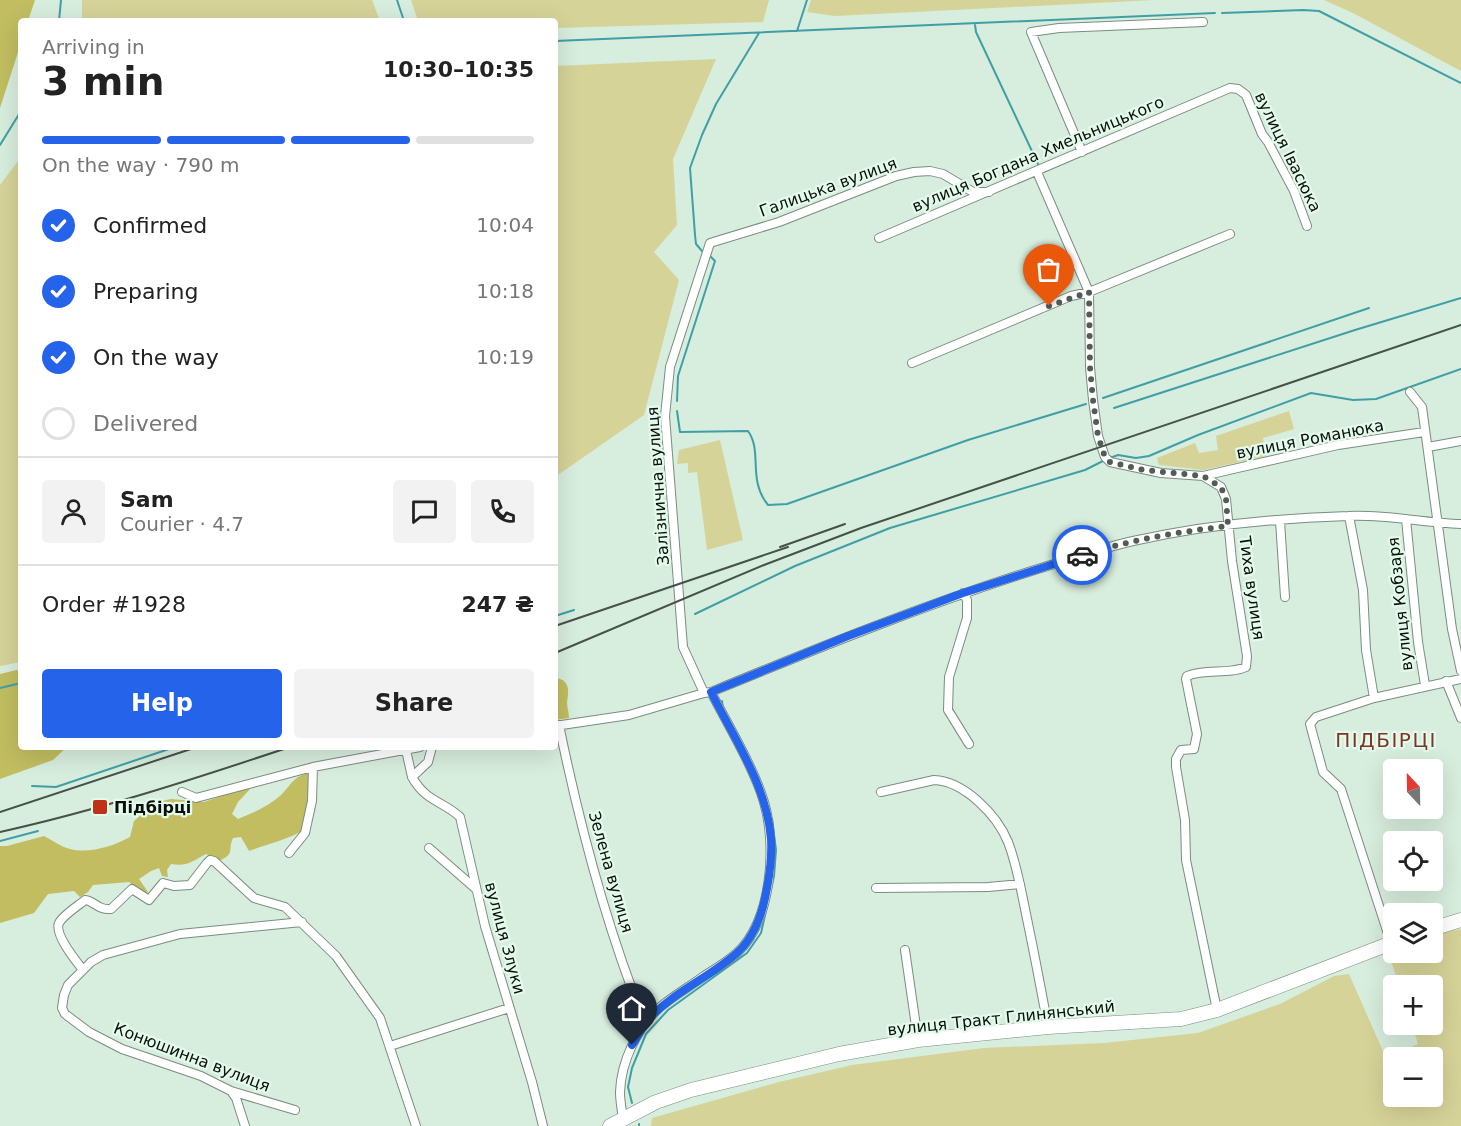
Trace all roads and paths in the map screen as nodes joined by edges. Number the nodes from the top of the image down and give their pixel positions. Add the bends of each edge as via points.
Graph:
1 (1203, 22) dead end
2 (1209, 96) joint
3 (1082, 152) junction
4 (1037, 172) junction
5 (989, 192) junction
6 (1307, 226) dead end
7 (1230, 234) dead end
8 (879, 238) dead end
9 (710, 243) joint
10 (1089, 292) junction
11 (912, 363) dead end
12 (1410, 392) dead end
13 (1424, 432) junction
14 (1461, 441) edge
15 (1428, 447) junction
16 (1203, 476) junction
17 (1349, 516) junction
18 (1406, 519) junction
19 (1280, 521) junction
20 (1437, 523) junction
21 (1461, 524) edge
22 (1228, 526) junction
23 (963, 593) junction
24 (1285, 597) dead end
25 (1461, 671) edge
26 (1461, 679) edge
27 (1446, 681) junction
28 (1425, 686) junction
29 (707, 692) junction
30 (1374, 698) junction
31 (1461, 718) edge
32 (558, 726) edge
33 (558, 730) edge
34 (969, 744) dead end
35 (406, 750) joint
36 (431, 750) edge
37 (313, 767) junction
38 (412, 777) junction
39 (182, 792) dead end
40 (881, 792) dead end
41 (429, 848) dead end
42 (289, 853) dead end
43 (1020, 884) junction
44 (876, 888) dead end
45 (476, 889) junction
46 (1383, 915) edge
47 (1461, 920) edge
48 (302, 922) junction
49 (1443, 925) edge
50 (1383, 945) edge
51 (905, 950) dead end
52 (83, 970) junction
53 (509, 1008) junction
54 (1217, 1010) junction
55 (645, 1023) junction
56 (1047, 1027) junction
57 (918, 1040) junction
58 (390, 1046) junction
59 (231, 1090) junction
60 (296, 1110) dead end
61 (617, 1123) edge
62 (245, 1126) edge
63 (416, 1126) edge
64 (543, 1126) edge

1 - 3 street via 1031,32
2 - 3 street, вулиця Богдана Хмельницького
2 - 6 street, вулиця Івасюка via 1230,88 1246,95
3 - 4 street, вулиця Богдана Хмельницького
4 - 5 street, вулиця Богдана Хмельницького
4 - 10 street
5 - 8 street, вулиця Богдана Хмельницького
5 - 9 street, Галицька вулиця via 973,192 943,174 914,171 779,222
7 - 10 street
9 - 29 street, Залізнична вулиця via 670,367 665,416 682,647
10 - 11 street
10 - 16 street, вулиця Романюка via 1090,367 1100,440 1108,460 1161,473
12 - 13 street via 1422,407
13 - 15 street
13 - 16 street, вулиця Романюка via 1338,445
14 - 15 street
15 - 20 street
16 - 22 street via 1221,487
17 - 18 street
17 - 19 street
17 - 30 street via 1363,590 1366,650
18 - 20 street
18 - 28 street, вулиця Кобзаря
19 - 22 street
19 - 24 street
20 - 21 street
20 - 25 street
22 - 23 street via 1108,547
22 - 54 street, Тиха вулиця via 1246,667 1187,676 1197,734 1194,749 1181,750 1176,759 1186,860
23 - 29 street
23 - 34 street via 967,618 949,677 948,710
26 - 27 street
27 - 28 street
27 - 31 street
28 - 30 street
29 - 32 street via 629,715
29 - 55 street, Залізнична вулиця via 764,803 771,840 765,897 751,936 737,953
30 - 46 street via 1316,717 1310,724 1323,772 1341,789
33 - 55 street, Зелена вулиця via 598,892
35 - 37 street
35 - 38 street, вулиця Злуки
36 - 38 street via 428,762
37 - 39 street via 196,798
37 - 42 street via 312,801 305,833
38 - 45 street, вулиця Злуки via 432,801 460,817
40 - 43 street via 934,780 950,783 972,795 1008,841
41 - 45 street
43 - 44 street
43 - 56 street
45 - 53 street, вулиця Злуки
47 - 49 main road
48 - 52 street via 180,934 103,955
48 - 52 street via 285,907 254,897 210,860 190,885 163,883 149,900 132,890 111,909 97,908 85,900 59,922 58,930 67,949
48 - 58 street via 336,956 361,991 380,1018
50 - 54 main road, вулиця Тракт Глинянський
51 - 57 street
52 - 59 street, Конюшинна вулиця via 68,985 64,1014 122,1049
53 - 58 street
53 - 64 street, вулиця Злуки
54 - 56 main road, вулиця Тракт Глинянський via 1181,1018
55 - 61 street, Залізнична вулиця via 622,1071
56 - 57 main road, вулиця Тракт Глинянський
57 - 61 main road, вулиця Тракт Глинянський via 839,1054 691,1090 656,1102
58 - 63 street
59 - 60 street, Конюшинна вулиця
59 - 62 street

